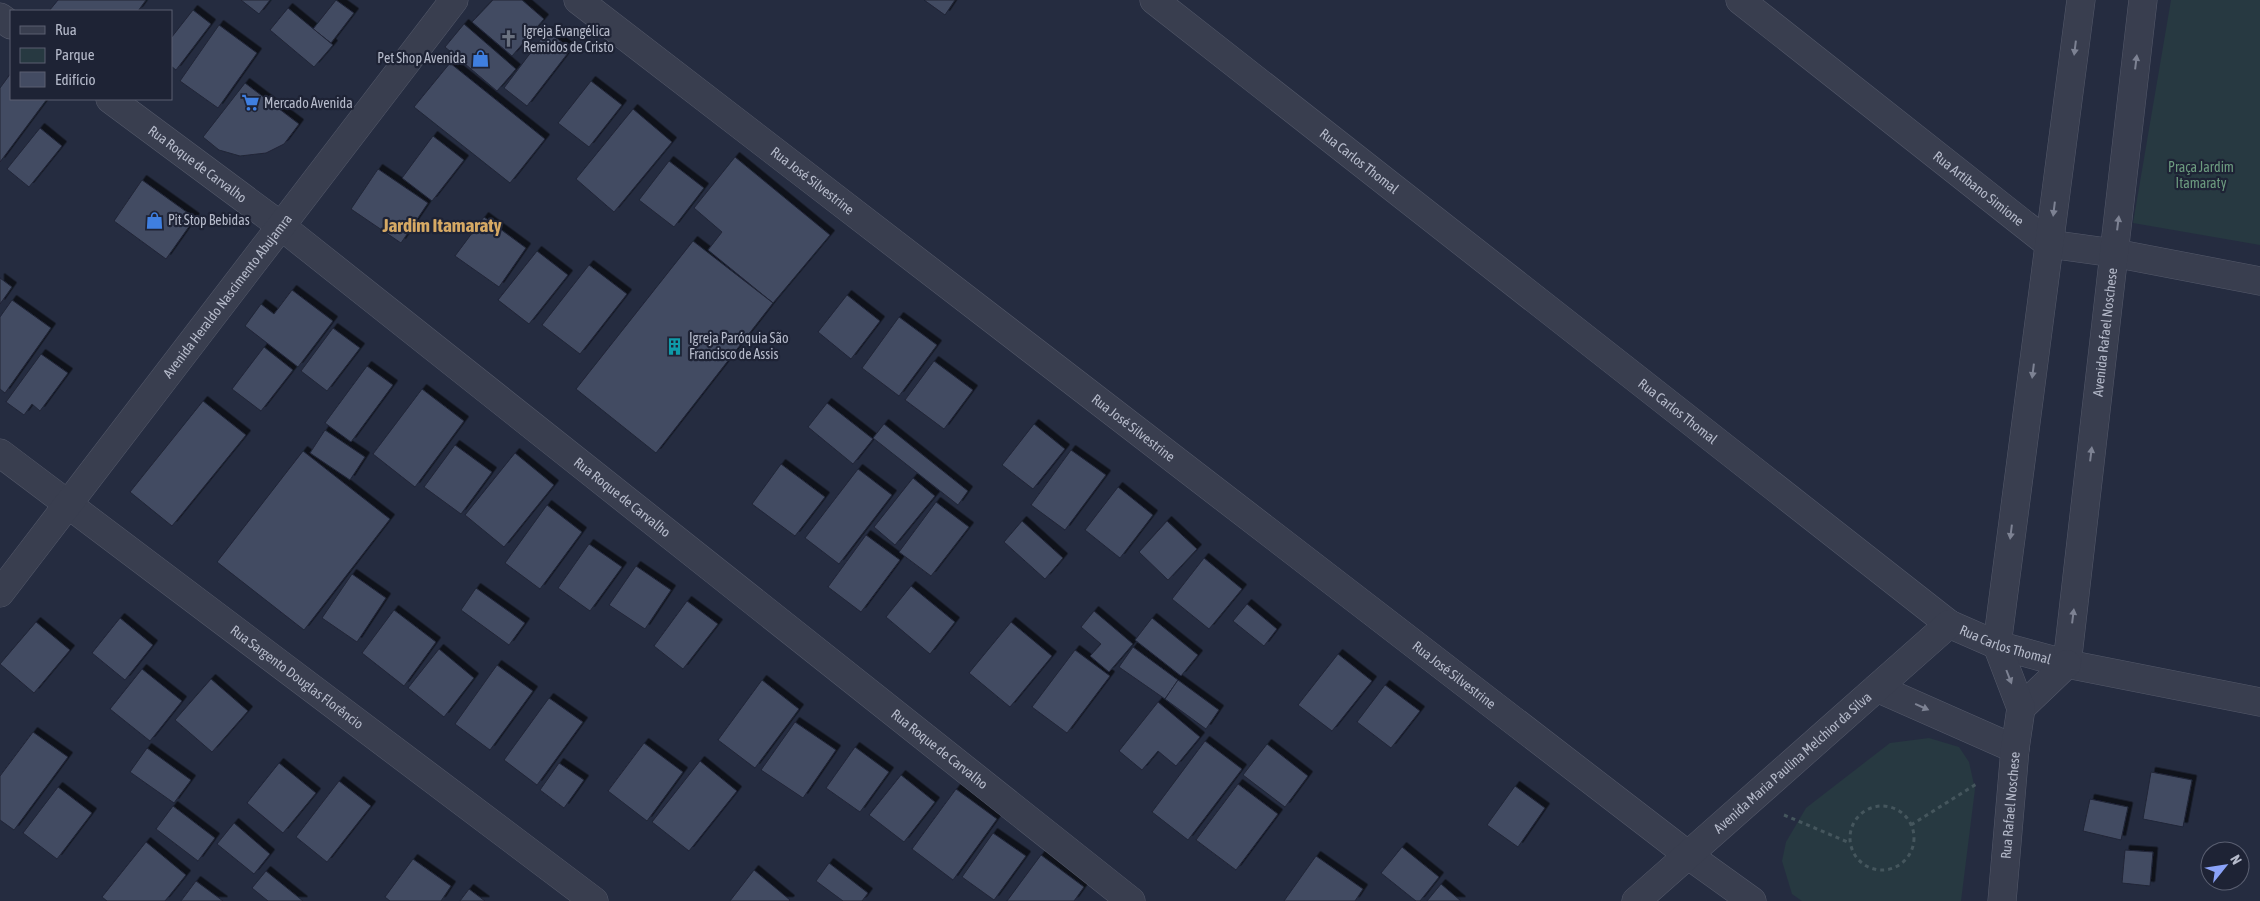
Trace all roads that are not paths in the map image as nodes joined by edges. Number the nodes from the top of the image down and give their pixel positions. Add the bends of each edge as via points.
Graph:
1 (454, 0) edge
2 (578, 0) edge
3 (1154, 0) edge
4 (1740, 0) edge
5 (2081, 0) edge
6 (2143, 0) edge
7 (111, 100) edge
8 (281, 226) junction
9 (2049, 244) junction
10 (2114, 253) junction
11 (2260, 281) edge
12 (0, 453) edge
13 (68, 503) junction
14 (0, 593) edge
15 (1950, 624) junction
16 (1997, 645) junction
17 (2067, 664) junction
18 (1877, 688) junction
19 (2260, 702) edge
20 (2021, 708) junction
21 (2014, 754) junction
22 (1688, 855) junction
23 (594, 901) edge
24 (1131, 901) edge
25 (1636, 901) edge
26 (1752, 901) edge
27 (2002, 901) edge

1 - 8 street, Avenida Heraldo Nascimento Abujamra
2 - 22 street, Rua José Silvestrine
3 - 15 street, Rua Carlos Thomal
4 - 9 street, Rua Artibano Simione
5 -> 9 street
10 -> 6 street, Avenida Rafael Noschese
7 - 8 street, Rua Roque de Carvalho
8 - 13 street, Avenida Heraldo Nascimento Abujamra
8 - 24 street, Rua Roque de Carvalho
9 - 10 street
9 -> 16 street
10 - 11 street
17 -> 10 street, Avenida Rafael Noschese
12 - 13 street, Rua Sargento Douglas Florêncio
13 - 14 street, Avenida Heraldo Nascimento Abujamra
13 - 23 street, Rua Sargento Douglas Florêncio
15 - 16 street, Rua Carlos Thomal
15 - 18 street, Avenida Maria Paulina Melchior da Silva
16 - 17 street, Rua Carlos Thomal
16 -> 20 street, Rua Rafael Noschese
17 - 19 street, Rua Carlos Thomal
17 - 20 street
18 -> 21 street
18 - 22 street, Avenida Maria Paulina Melchior da Silva
20 - 21 street, Rua Rafael Noschese
21 - 27 street, Rua Rafael Noschese
22 - 25 street, Avenida Maria Paulina Melchior da Silva
22 - 26 street, Rua José Silvestrine

